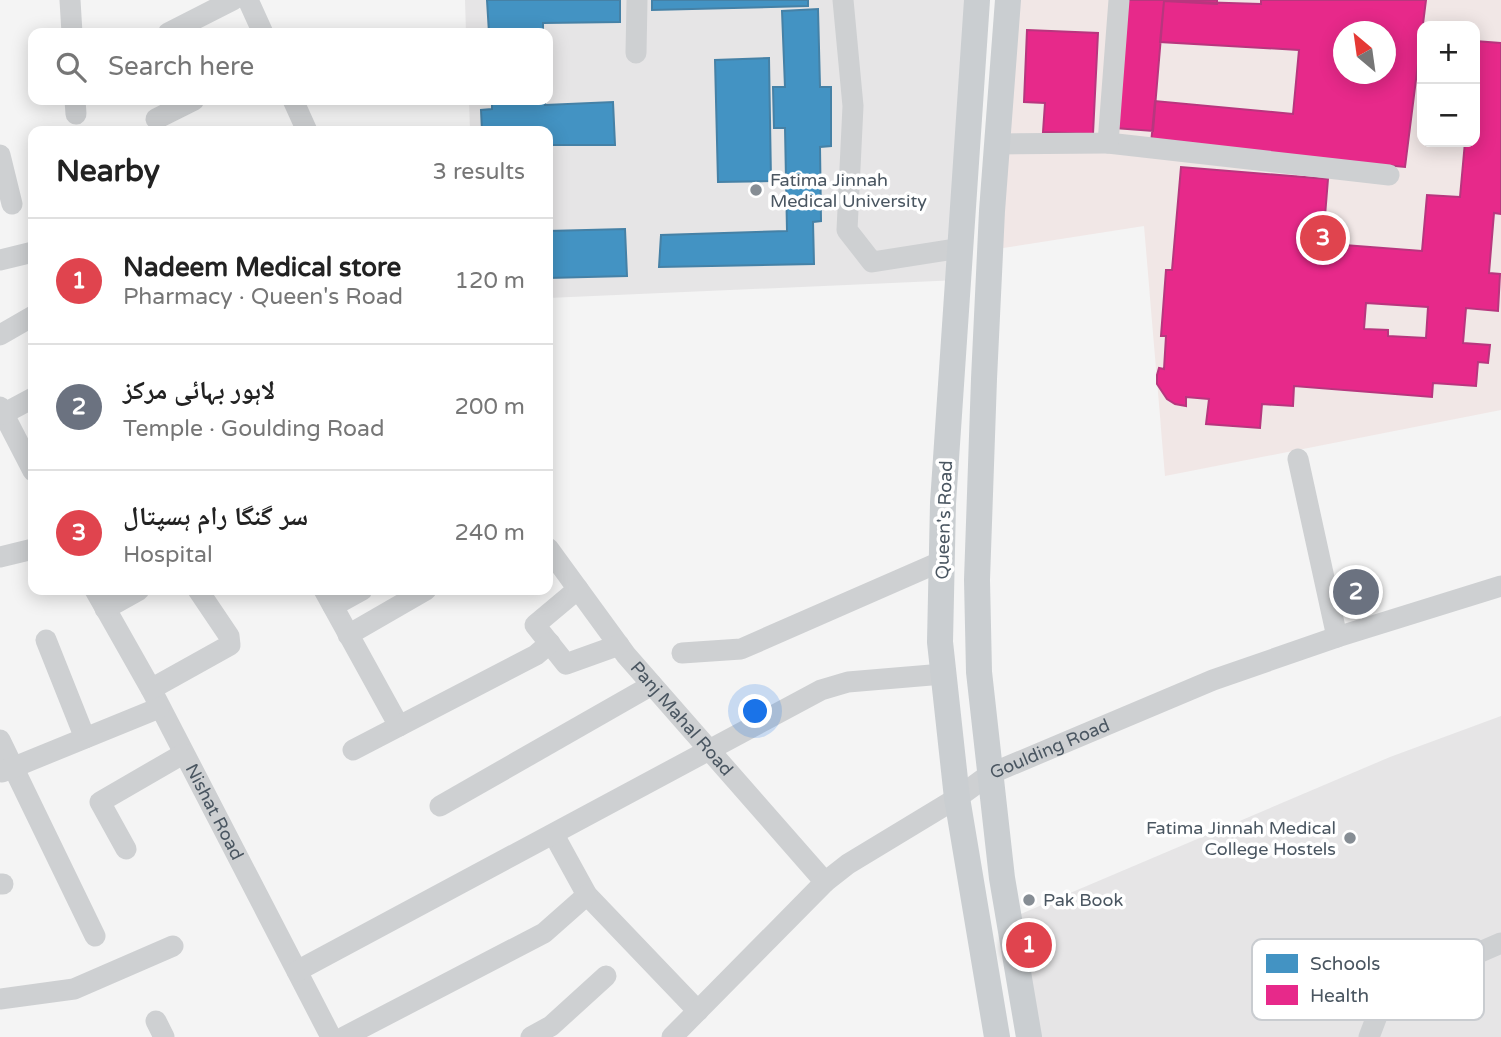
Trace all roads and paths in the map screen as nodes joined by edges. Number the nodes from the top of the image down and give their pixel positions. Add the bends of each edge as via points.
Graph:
1 (70, 0) edge
2 (233, 0) edge
3 (248, 0) edge
4 (636, 0) edge
5 (843, 0) edge
6 (977, 0) edge
7 (1008, 0) edge
8 (1119, 0) edge
9 (72, 28) edge
10 (178, 28) edge
11 (261, 28) edge
12 (636, 53) dead end
13 (184, 105) edge
14 (295, 105) edge
15 (156, 119) dead end
16 (303, 126) edge
17 (1108, 143) junction
18 (997, 144) junction
19 (0, 155) edge
20 (1389, 176) dead end
21 (3, 180) edge
22 (12, 204) dead end
23 (961, 248) junction
24 (28, 253) edge
25 (0, 260) edge
26 (28, 319) edge
27 (0, 335) edge
28 (28, 402) edge
29 (4, 424) edge
30 (1298, 459) dead end
31 (28, 463) edge
32 (28, 550) edge
33 (553, 555) edge
34 (0, 557) edge
35 (942, 561) junction
36 (1501, 586) edge
37 (578, 589) junction
38 (117, 595) edge
39 (206, 595) edge
40 (417, 595) edge
41 (328, 598) edge
42 (100, 599) edge
43 (348, 635) junction
44 (1337, 637) junction
45 (46, 640) dead end
46 (550, 643) junction
47 (619, 645) junction
48 (682, 653) dead end
49 (943, 674) junction
50 (652, 684) junction
51 (155, 699) junction
52 (399, 726) junction
53 (85, 738) junction
54 (0, 740) edge
55 (353, 750) dead end
56 (710, 751) junction
57 (183, 754) junction
58 (6, 770) edge
59 (990, 774) junction
60 (957, 798) junction
61 (440, 806) dead end
62 (554, 835) junction
63 (126, 849) dead end
64 (825, 882) junction
65 (587, 895) junction
66 (95, 936) dead end
67 (1501, 943) edge
68 (173, 946) dead end
69 (1484, 950) edge
70 (297, 971) junction
71 (606, 976) dead end
72 (0, 999) edge
73 (698, 1011) junction
74 (1375, 1020) edge
75 (331, 1037) edge
76 (344, 1037) edge
77 (531, 1037) edge
78 (672, 1037) edge
79 (997, 1037) edge
80 (1029, 1037) edge
81 (1369, 1037) edge

1 - 9 street
2 - 10 street
3 - 11 street
4 - 12 street
5 - 23 street via 853,106 847,230 872,262
6 - 23 main road, Queen's Road
7 - 18 main road, Queen's Road
8 - 17 street
13 - 15 street
14 - 16 street
17 - 18 street
17 - 20 street
18 - 59 main road, Queen's Road via 977,580 979,672
19 - 21 street
21 - 22 street
23 - 35 main road, Queen's Road
24 - 25 street
26 - 27 street
28 - 29 street
29 - 31 street
30 - 44 street
32 - 34 street
33 - 37 street, Panj Mahal Road
35 - 48 street via 741,649
35 - 49 main road, Queen's Road
36 - 44 street, Goulding Road
37 - 46 street via 535,625
37 - 47 street, Panj Mahal Road
38 - 42 street
39 - 51 street via 230,645
40 - 43 street
41 - 43 street
42 - 51 street, Nishat Road
43 - 52 street
44 - 59 street, Goulding Road via 1213,680
45 - 53 street
46 - 47 street via 566,664
46 - 52 street via 536,656
47 - 50 street, Panj Mahal Road
49 - 56 street via 848,682 821,690
49 - 60 main road, Queen's Road
50 - 56 street, Panj Mahal Road
50 - 61 street
51 - 53 street
51 - 57 street, Nishat Road
52 - 55 street
53 - 58 street
54 - 58 street
56 - 62 street
56 - 64 street, Panj Mahal Road
57 - 63 street via 100,803
57 - 70 street, Nishat Road
58 - 66 street
59 - 60 street, Goulding Road
59 - 80 main road, Queen's Road
60 - 64 street, Goulding Road
60 - 79 main road, Queen's Road
62 - 65 street
62 - 70 street
64 - 73 street, Goulding Road
65 - 73 street
65 - 76 street via 544,933
67 - 69 street
68 - 72 street via 75,989
70 - 75 street, Nishat Road
71 - 77 street via 551,1026
73 - 78 street, Goulding Road
74 - 81 street

